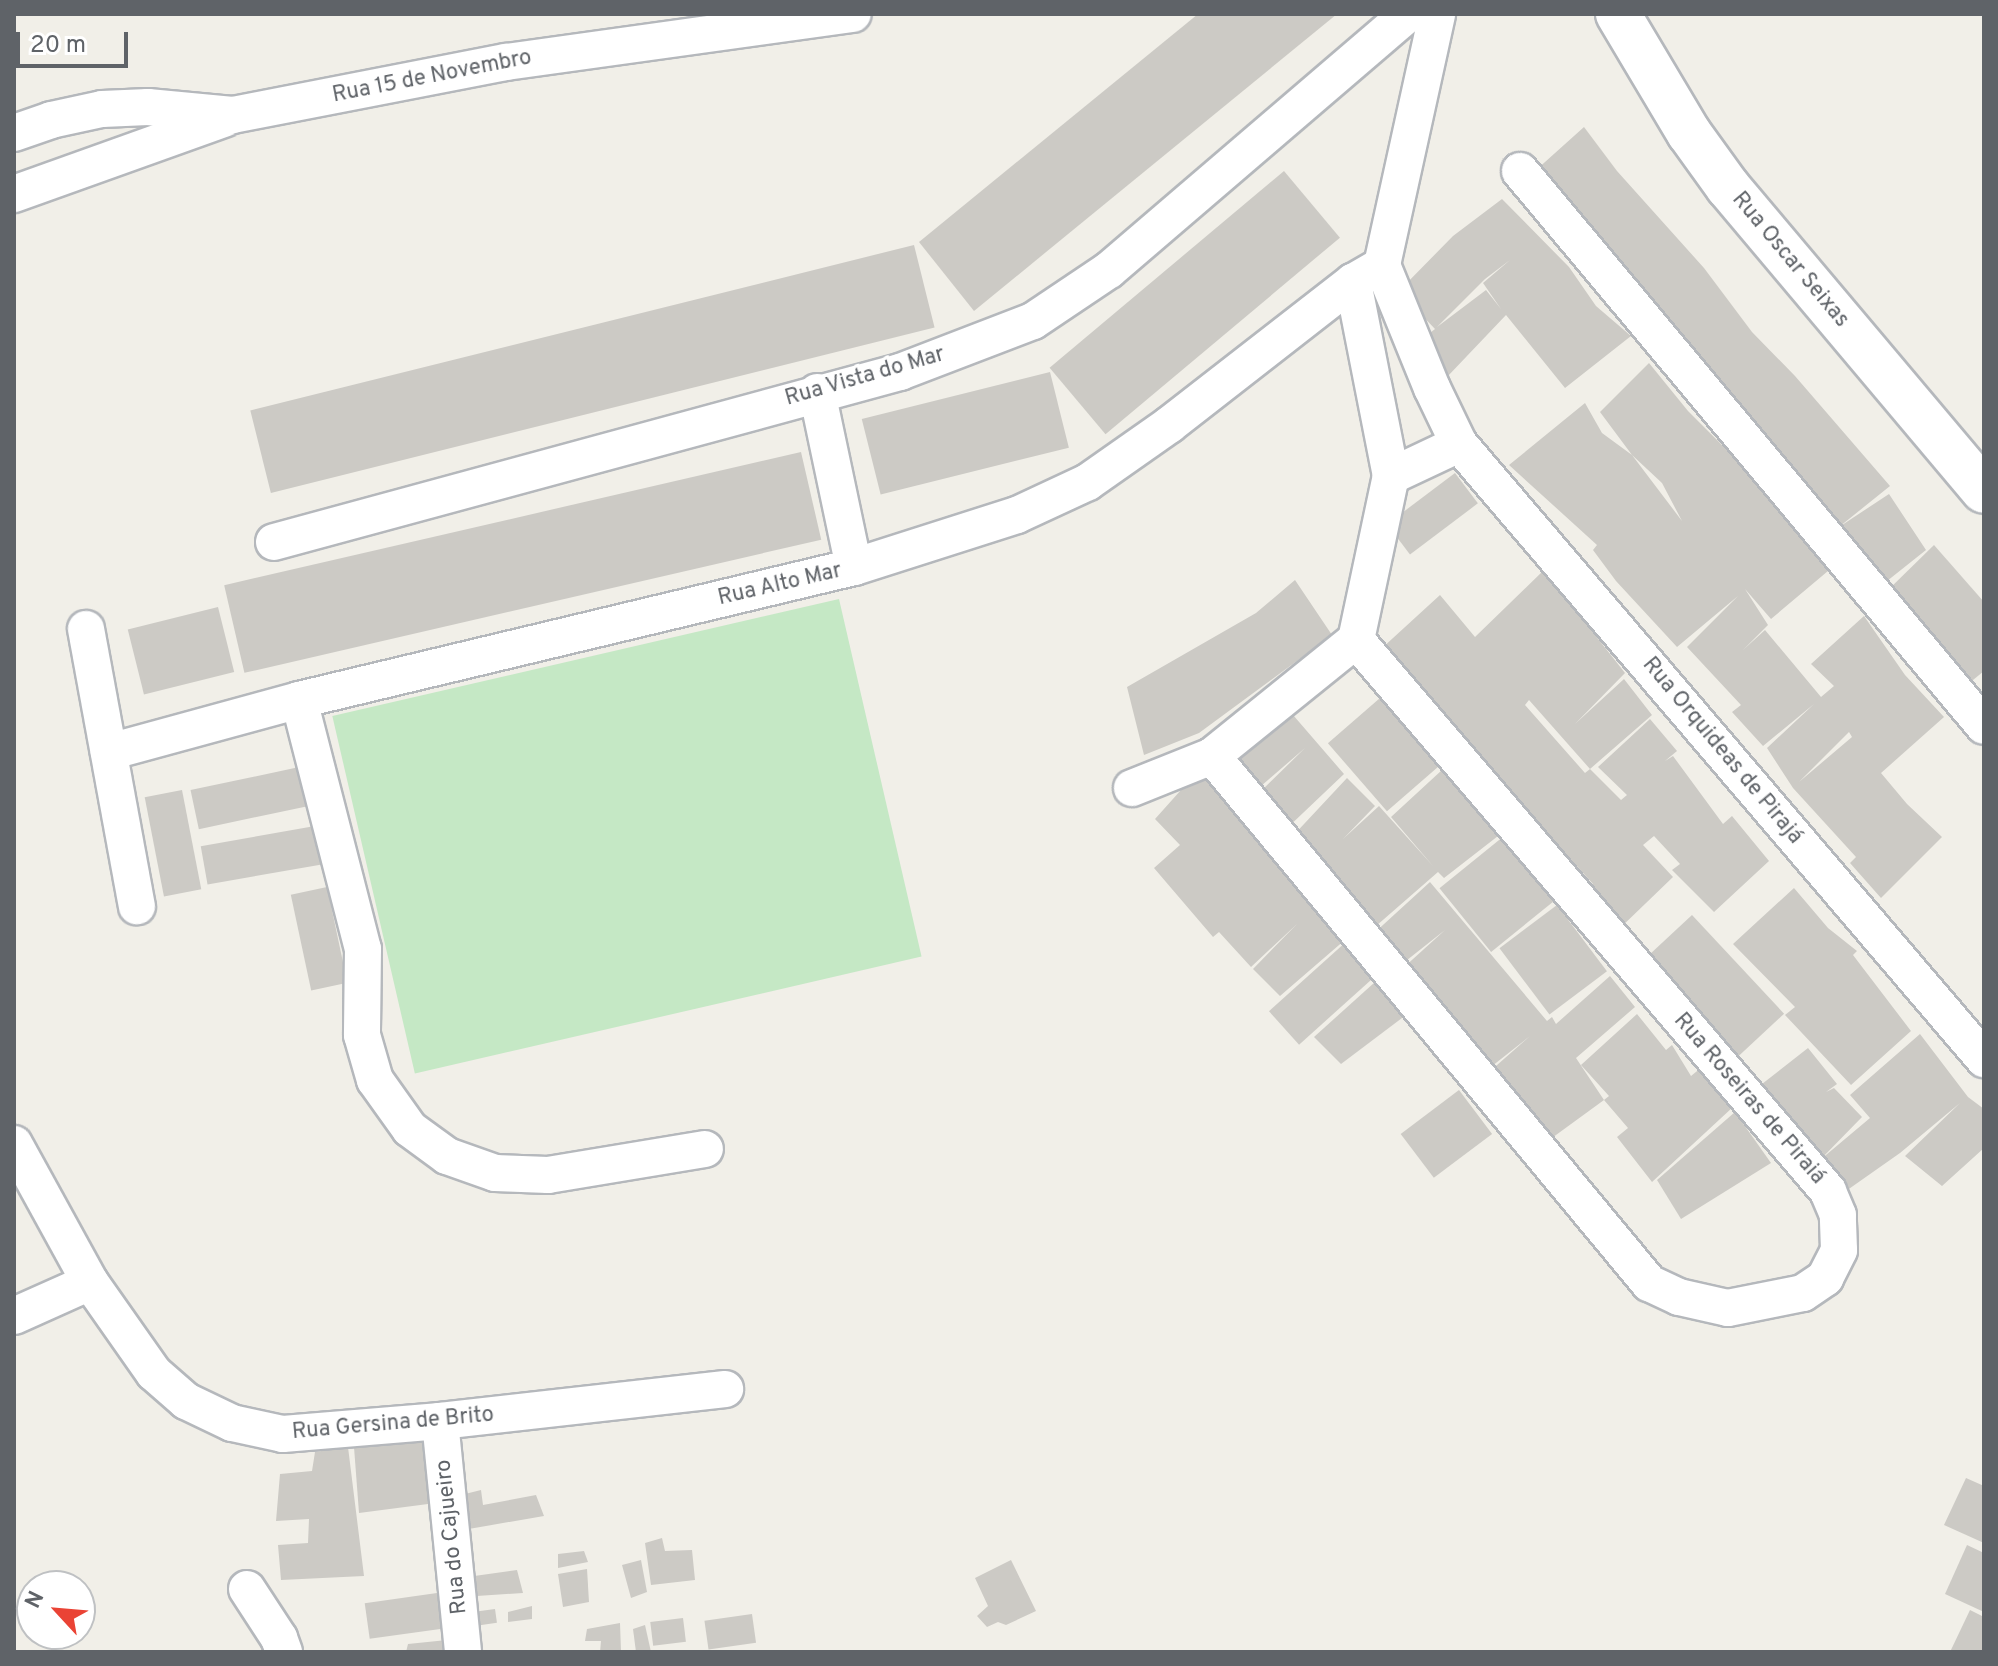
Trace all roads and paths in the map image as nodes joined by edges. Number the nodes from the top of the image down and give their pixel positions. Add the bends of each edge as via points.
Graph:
1 (853, 14) edge
2 (1408, 14) edge
3 (1437, 14) edge
4 (1618, 14) edge
5 (233, 115) junction
6 (14, 133) edge
7 (1520, 171) dead end
8 (14, 194) edge
9 (1368, 274) junction
10 (817, 392) junction
11 (1459, 444) junction
12 (1391, 476) junction
13 (1984, 491) edge
14 (274, 542) dead end
15 (854, 567) junction
16 (86, 629) dead end
17 (1356, 640) junction
18 (299, 700) junction
19 (1984, 726) edge
20 (109, 752) junction
21 (1212, 756) junction
22 (1132, 788) dead end
23 (137, 906) dead end
24 (1984, 1059) edge
25 (14, 1144) edge
26 (705, 1149) dead end
27 (90, 1282) junction
28 (14, 1316) edge
29 (725, 1389) dead end
30 (440, 1421) junction
31 (247, 1589) dead end
32 (284, 1652) edge
33 (463, 1652) edge

1 - 5 street, Rua 15 de Novembro via 506,62
2 - 10 street, Rua Vista do Mar via 1109,270 1067,300 1033,321 900,372
3 - 9 street
4 - 13 main road, Rua Oscar Seixas via 1728,187
5 - 6 street, Rua 15 de Novembro via 148,107 102,109
5 - 8 street
7 - 19 street
9 - 11 street, Rua Orquideas de Pirajá
9 - 12 street
9 - 15 street, Rua Alto Mar via 1088,482 1017,515
10 - 14 street, Rua Vista do Mar
10 - 15 street
11 - 12 street
11 - 24 street, Rua Orquideas de Pirajá
12 - 17 street
15 - 18 street, Rua Alto Mar
16 - 20 street
17 - 21 street
17 - 21 street, Rua Roseiras de Piraiá via 1828,1191 1838,1215 1839,1250 1825,1278 1803,1293 1728,1308 1679,1297 1649,1283
18 - 20 street, Rua Alto Mar
18 - 26 street via 363,949 362,1035 375,1080 410,1129 447,1156 495,1173 548,1175
20 - 23 street
21 - 22 street
25 - 27 street, Rua Gersina de Brito
27 - 28 street
27 - 30 street, Rua Gersina de Brito via 154,1373 186,1401 232,1423 283,1434
29 - 30 street, Rua Gersina de Brito
30 - 33 street, Rua do Cajueiro
31 - 32 street

